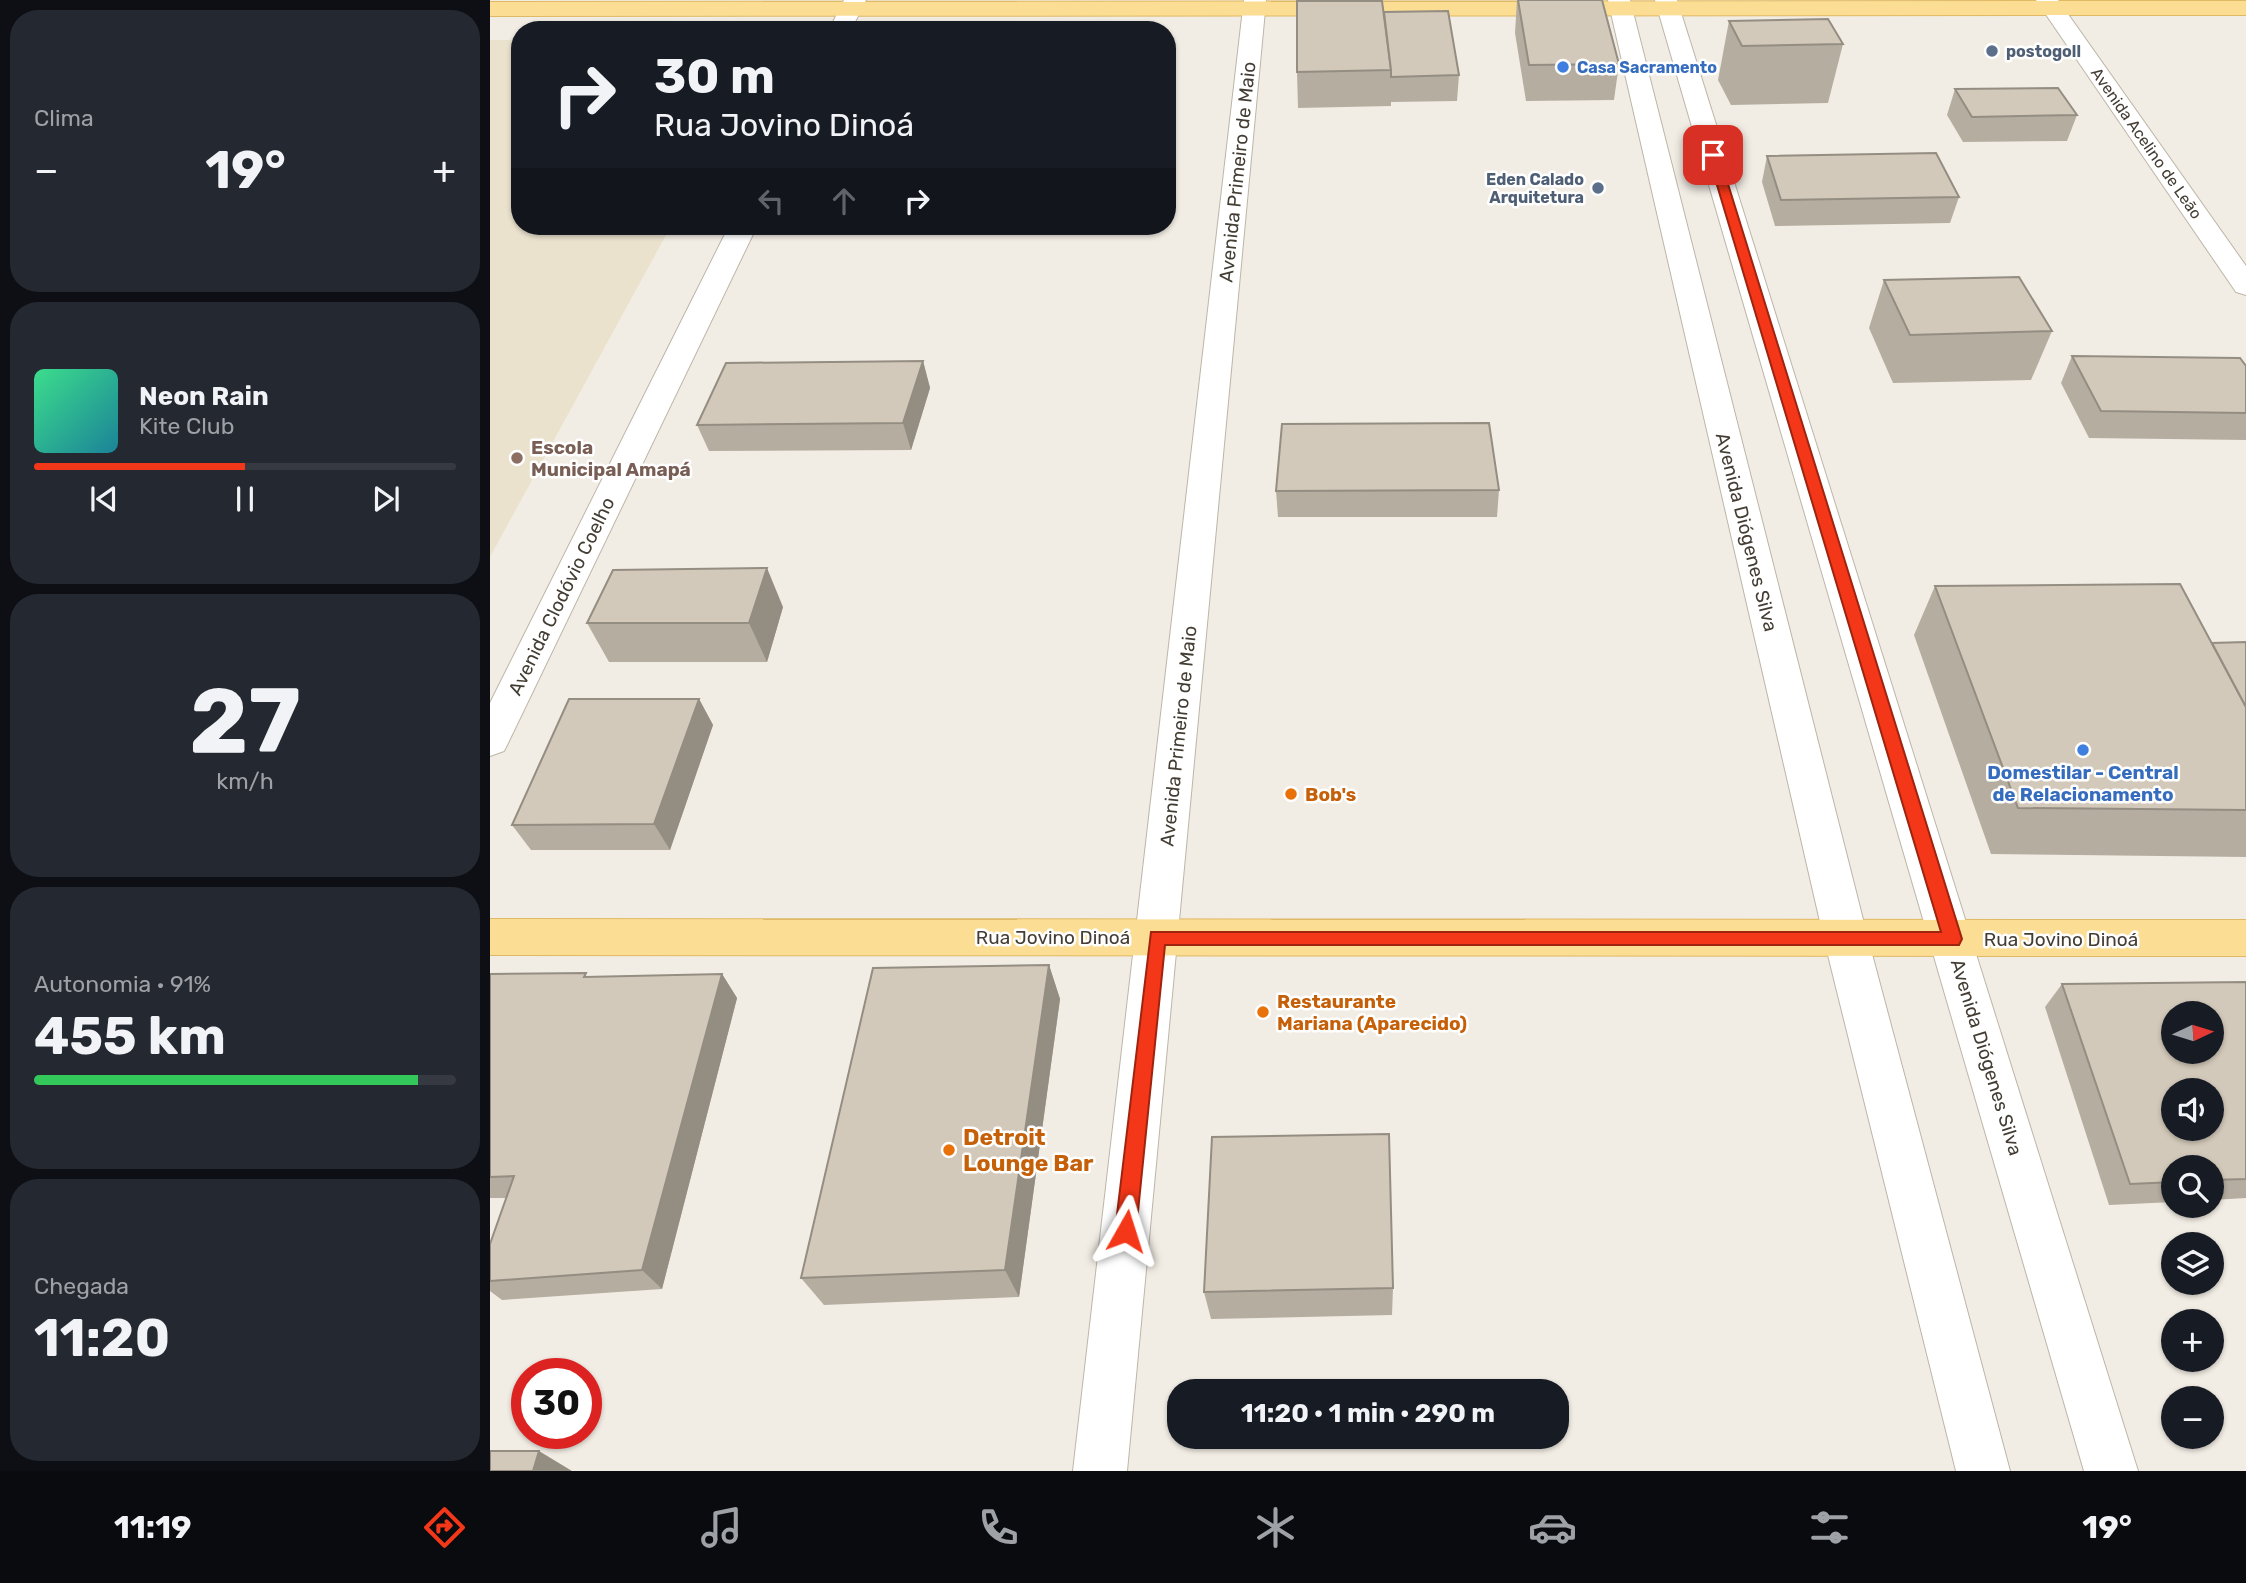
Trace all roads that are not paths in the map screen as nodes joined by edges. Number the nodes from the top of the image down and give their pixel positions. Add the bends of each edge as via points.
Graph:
1 (2050, 4) edge
2 (1255, 5) edge
3 (1620, 5) edge
4 (1668, 5) edge
5 (2246, 8) edge
6 (490, 9) edge
7 (848, 13) edge
8 (739, 235) edge
9 (2246, 286) edge
10 (490, 741) edge
11 (490, 937) edge
12 (1157, 937) junction
13 (2246, 938) edge
14 (1846, 939) junction
15 (1953, 939) junction
16 (1100, 1471) edge
17 (1983, 1471) edge
18 (2111, 1471) edge

1 - 4 main road
1 - 5 main road
1 - 9 street, Avenida Acelino de Leão
2 - 3 main road
2 - 7 main road
2 - 12 street, Avenida Primeiro de Maio
3 - 4 main road
3 - 14 street, Avenida Diógenes Silva
4 - 15 street, Avenida Diógenes Silva
6 - 7 main road
8 - 10 street, Avenida Clodóvio Coelho
11 - 12 main road, Rua Jovino Dinoá
12 - 14 main road, Rua Jovino Dinoá
12 - 16 street, Avenida Primeiro de Maio
13 - 15 main road, Rua Jovino Dinoá
14 - 15 main road, Rua Jovino Dinoá
14 - 17 street, Avenida Diógenes Silva
15 - 18 street, Avenida Diógenes Silva

